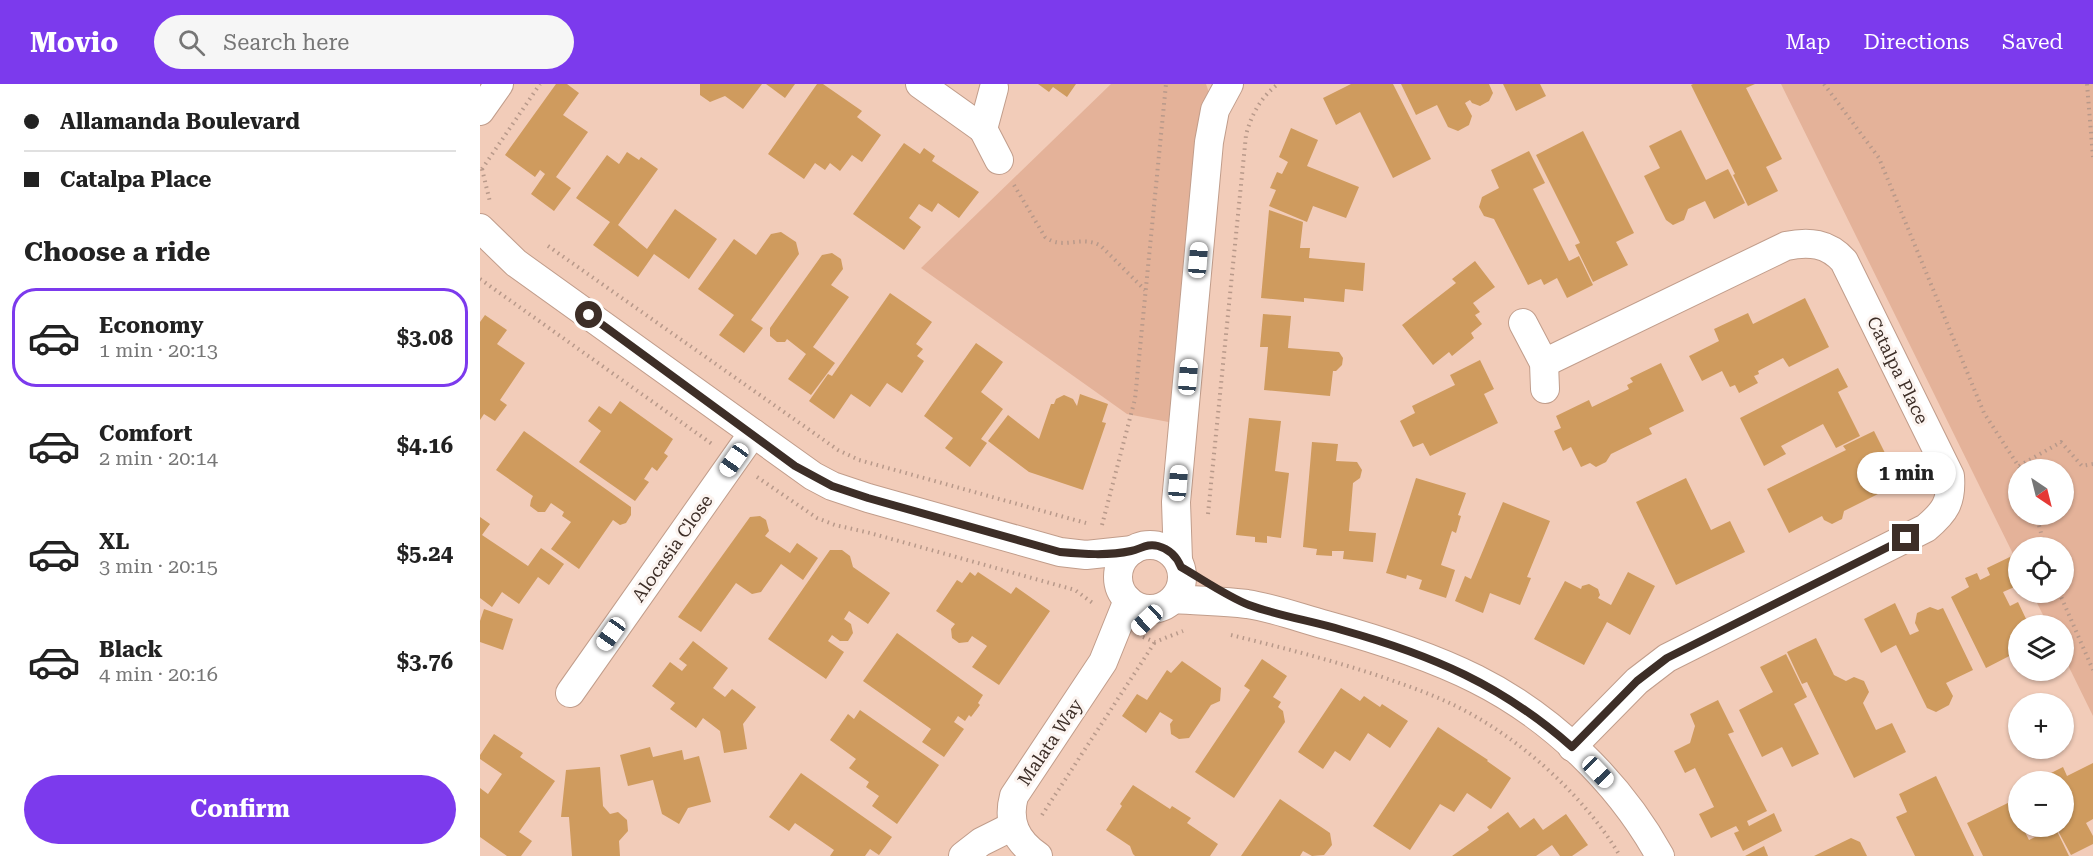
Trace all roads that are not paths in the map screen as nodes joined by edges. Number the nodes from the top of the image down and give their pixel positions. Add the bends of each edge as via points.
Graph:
1 (500, 84) edge
2 (920, 84) edge
3 (1229, 84) edge
4 (994, 88) dead end
5 (480, 111) edge
6 (983, 129) junction
7 (999, 160) road end
8 (485, 217) edge
9 (480, 245) edge
10 (516, 263) junction
11 (1523, 323) dead end
12 (753, 433) junction
13 (1176, 502) junction
14 (1140, 548) junction
15 (1060, 552) junction
16 (1180, 564) junction
17 (1123, 591) junction
18 (1167, 604) junction
19 (1248, 604) junction
20 (1103, 662) junction
21 (570, 693) dead end
22 (1572, 747) junction
23 (1026, 822) junction
24 (963, 856) edge
25 (1038, 856) edge
26 (1660, 856) edge

1 - 5 street
2 - 6 street
3 - 13 street via 1215,110 1209,142
4 - 6 street
6 - 7 street
8 - 10 street
9 - 10 street
10 - 12 street
11 - 22 street, Catalpa Place via 1545,376 1786,246 1818,244 1836,252 1844,261 1950,476 1952,491 1939,517 1926,528 1667,658 1637,681
12 - 15 street via 795,466 832,486
12 - 21 street, Alocasia Close
13 - 14 street
13 - 16 street
14 - 15 street via 1086,555
14 - 16 street via 1158,546 1168,550
14 - 17 street via 1121,564
15 - 17 street
16 - 18 street via 1182,584
16 - 19 street
17 - 18 street via 1142,609
17 - 20 street, Malata Way
18 - 19 street
18 - 20 street, Malata Way
19 - 22 street via 1377,640 1454,669 1529,711
20 - 23 street, Malata Way via 1021,784 1010,817
22 - 26 street via 1616,791
23 - 24 street via 981,842
23 - 25 street via 1026,846

